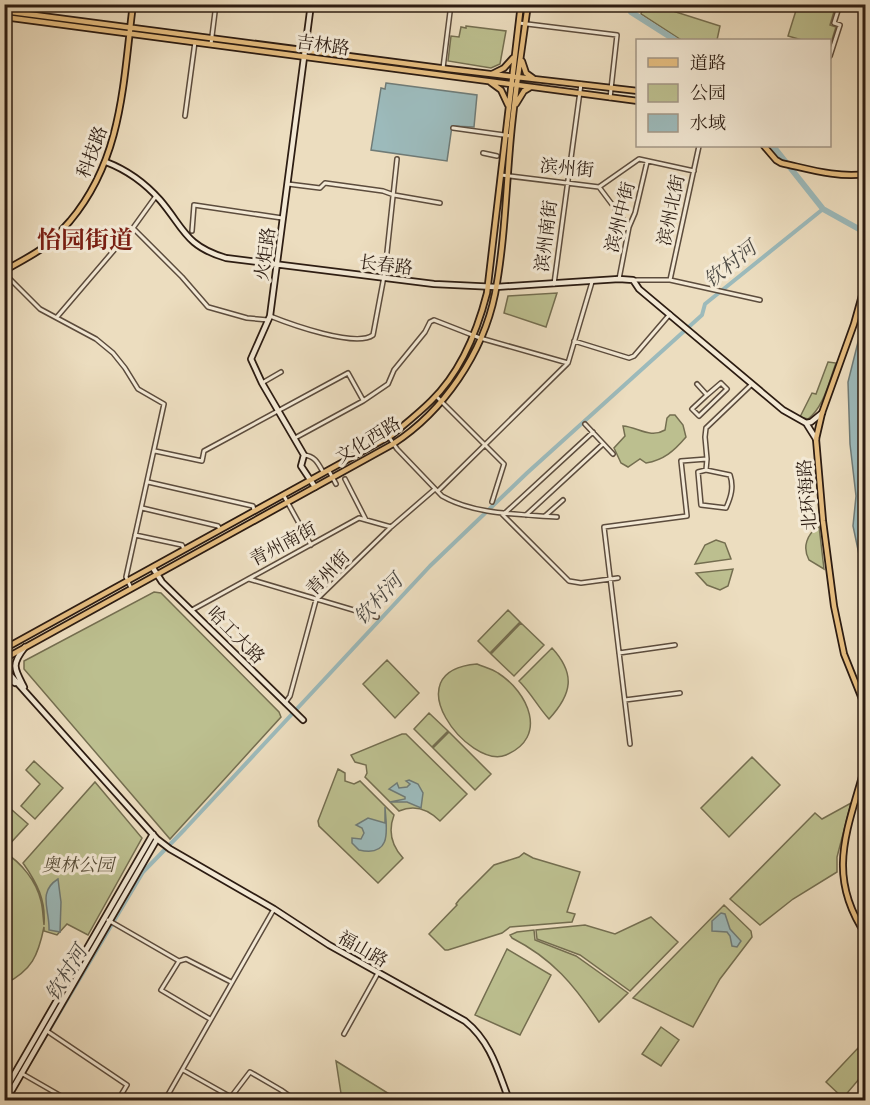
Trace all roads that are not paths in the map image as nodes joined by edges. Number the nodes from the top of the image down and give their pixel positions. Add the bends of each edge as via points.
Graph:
1 (133, 4) edge
2 (216, 4) edge
3 (311, 4) edge
4 (451, 4) edge
5 (521, 4) edge
6 (528, 4) edge
7 (840, 4) edge
8 (4, 11) edge
9 (4, 17) edge
10 (519, 23) junction
11 (525, 24) junction
12 (130, 30) junction
13 (212, 37) junction
14 (195, 42) junction
15 (211, 44) junction
16 (304, 53) junction
17 (831, 53) edge
18 (514, 55) junction
19 (521, 57) junction
20 (442, 71) junction
21 (490, 74) junction
22 (512, 77) junction
23 (519, 78) junction
24 (538, 80) junction
25 (488, 81) junction
26 (511, 84) junction
27 (518, 84) junction
28 (581, 84) junction
29 (610, 87) junction
30 (536, 88) junction
31 (636, 91) edge
32 (581, 95) junction
33 (610, 98) junction
34 (636, 101) edge
35 (508, 106) junction
36 (515, 106) junction
37 (185, 116) dead end
38 (453, 128) dead end
39 (504, 135) junction
40 (511, 136) junction
41 (699, 147) edge
42 (765, 147) edge
43 (483, 153) dead end
44 (496, 156) dead end
45 (397, 159) dead end
46 (647, 161) junction
47 (106, 162) junction
48 (693, 171) junction
49 (866, 174) edge
50 (501, 175) junction
51 (508, 176) junction
52 (288, 184) junction
53 (567, 184) junction
54 (598, 187) junction
55 (394, 195) junction
56 (156, 196) junction
57 (440, 203) dead end
58 (284, 218) junction
59 (629, 227) junction
60 (133, 228) junction
61 (192, 231) dead end
62 (278, 265) junction
63 (4, 272) edge
64 (383, 278) junction
65 (620, 279) junction
66 (633, 280) junction
67 (670, 280) junction
68 (592, 282) junction
69 (866, 282) edge
70 (554, 284) junction
71 (489, 286) junction
72 (496, 287) junction
73 (760, 300) dead end
74 (670, 314) junction
75 (57, 317) junction
76 (269, 318) junction
77 (473, 336) junction
78 (480, 338) junction
79 (574, 341) junction
80 (567, 363) junction
81 (280, 372) dead end
82 (262, 383) junction
83 (697, 384) dead end
84 (752, 384) junction
85 (707, 395) junction
86 (436, 396) junction
87 (363, 401) junction
88 (442, 402) junction
89 (278, 411) junction
90 (822, 413) junction
91 (806, 423) junction
92 (585, 424) dead end
93 (592, 432) junction
94 (389, 437) junction
95 (295, 439) junction
96 (816, 439) junction
97 (393, 444) junction
98 (603, 444) junction
99 (485, 445) junction
100 (155, 451) junction
101 (613, 454) dead end
102 (304, 455) junction
103 (707, 459) junction
104 (706, 470) junction
105 (327, 473) junction
106 (332, 477) junction
107 (345, 479) dead end
108 (311, 481) junction
109 (148, 482) junction
110 (336, 484) dead end
111 (315, 487) junction
112 (436, 490) junction
113 (284, 496) junction
114 (563, 500) dead end
115 (288, 502) junction
116 (492, 502) dead end
117 (142, 508) junction
118 (255, 512) junction
119 (503, 513) junction
120 (526, 515) junction
121 (545, 516) junction
122 (557, 517) dead end
123 (366, 520) junction
124 (391, 527) junction
125 (220, 531) junction
126 (135, 535) junction
127 (311, 545) junction
128 (184, 550) junction
129 (153, 568) junction
130 (156, 575) junction
131 (618, 578) dead end
132 (248, 579) junction
133 (610, 580) junction
134 (128, 582) junction
135 (131, 588) junction
136 (316, 600) junction
137 (192, 610) junction
138 (377, 617) dead end
139 (675, 645) dead end
140 (26, 646) junction
141 (4, 647) edge
142 (619, 653) junction
143 (4, 659) edge
144 (4, 668) edge
145 (4, 677) edge
146 (26, 693) junction
147 (680, 693) dead end
148 (625, 700) junction
149 (285, 703) junction
150 (866, 709) edge
151 (303, 720) dead end
152 (630, 744) dead end
153 (866, 762) edge
154 (155, 836) junction
155 (274, 909) junction
156 (110, 921) junction
157 (866, 935) edge
158 (179, 960) junction
159 (378, 973) junction
160 (231, 982) junction
161 (210, 1019) junction
162 (48, 1031) junction
163 (344, 1034) dead end
164 (183, 1070) junction
165 (21, 1073) junction
166 (4, 1092) edge
167 (4, 1098) edge
168 (232, 1099) edge
169 (68, 1101) edge
170 (118, 1101) edge
171 (165, 1101) edge
172 (295, 1101) edge
173 (509, 1101) edge

1 - 12 main road, 科技路
2 - 13 street
3 - 16 main road, 火炬路
4 - 20 street
5 - 10 main road, 文化西路
6 - 11 main road, 文化西路
7 - 17 street via 834,23 840,25
8 - 12 main road, 吉林路
9 - 12 main road, 吉林路
10 - 11 street
10 - 18 main road, 文化西路
11 - 19 main road, 文化西路
11 - 29 street via 617,35
12 - 13 main road, 吉林路
12 - 14 main road, 吉林路
12 - 47 main road, 科技路 via 117,124
13 - 15 street
13 - 16 main road, 吉林路
14 - 15 main road, 吉林路
14 - 37 street
15 - 16 main road, 吉林路
16 - 20 main road, 吉林路
16 - 52 main road, 火炬路
18 - 21 main road via 504,68
18 - 22 main road, 文化西路
19 - 23 main road, 文化西路
19 - 24 main road via 526,74
20 - 21 main road, 吉林路
20 - 25 main road, 吉林路
21 - 22 main road, 吉林路
22 - 23 main road, 吉林路
22 - 26 main road, 文化西路
23 - 24 main road, 吉林路
23 - 27 main road, 文化西路
24 - 28 main road, 吉林路
25 - 26 main road, 吉林路
25 - 35 main road via 501,90
26 - 27 main road, 吉林路
26 - 35 main road, 文化西路
27 - 30 main road, 吉林路
27 - 36 main road, 文化西路
28 - 29 main road, 吉林路
28 - 32 street, 滨州南街
29 - 31 main road, 吉林路
29 - 33 street
30 - 32 main road, 吉林路
30 - 36 main road via 527,88
32 - 33 main road, 吉林路
32 - 53 street, 滨州南街
33 - 34 main road, 吉林路
35 - 39 main road, 文化西路
36 - 40 main road, 文化西路
38 - 39 street
39 - 40 street
39 - 50 main road, 文化西路
40 - 51 main road, 文化西路
41 - 48 street, 滨州北街
42 - 49 main road via 781,163 850,176
43 - 44 street
45 - 55 street
46 - 48 street
46 - 54 street, 滨州街 via 639,159
46 - 59 street, 滨州中街
47 - 56 main road, 长春路 via 130,174
47 - 63 main road, 科技路 via 81,207 60,232
48 - 67 street, 滨州北街
50 - 51 street, 滨州街
50 - 71 main road, 文化西路
51 - 53 street, 滨州街
51 - 72 main road, 文化西路
52 - 55 street via 320,188 325,183 383,190
52 - 58 main road, 火炬路
53 - 54 street, 滨州街
53 - 70 street, 滨州南街
54 - 59 street
55 - 57 street
55 - 64 street
56 - 60 street
56 - 62 main road, 长春路 via 185,234 204,249 226,258
58 - 61 street via 194,206
58 - 62 main road, 火炬路
59 - 65 street, 滨州中街
60 - 75 street
60 - 76 street via 208,307 247,318
62 - 64 main road, 长春路
62 - 76 main road, 火炬路
63 - 75 street via 40,309
64 - 71 main road, 长春路
64 - 76 street via 375,330 368,339 319,333
65 - 66 main road, 长春路
65 - 68 main road, 长春路
66 - 67 street
66 - 74 main road
67 - 73 street
68 - 70 main road, 长春路
68 - 79 street, 青州街
69 - 90 main road, 北环海路
70 - 72 main road, 长春路
71 - 72 main road, 长春路
71 - 77 main road, 文化西路
72 - 78 main road, 文化西路
74 - 79 street via 629,358
74 - 84 main road
75 - 100 street via 96,339 113,353 138,389 164,404
76 - 82 main road, 火炬路 via 251,359
77 - 78 street
77 - 86 main road, 文化西路
77 - 87 street via 440,321 430,322 388,384
78 - 80 street
78 - 88 main road, 文化西路
79 - 80 street, 青州街
80 - 99 street, 青州街
81 - 82 street
82 - 89 main road, 火炬路
83 - 85 street
84 - 91 main road
84 - 103 street via 706,428
85 - 85 street via 721,383 727,389 699,416 692,408
86 - 88 street
86 - 94 main road, 文化西路
87 - 89 street via 348,373
87 - 95 street
88 - 97 main road, 文化西路
88 - 99 street
89 - 95 main road, 火炬路
89 - 100 street via 204,451 202,461
90 - 91 main road
90 - 96 main road, 北环海路
91 - 96 main road
92 - 93 street
93 - 98 street
93 - 119 street
94 - 97 street
94 - 105 main road, 文化西路
95 - 102 main road, 火炬路
96 - 150 main road, 北环海路 via 834,606 844,654
97 - 106 main road, 文化西路
97 - 112 street
98 - 101 street
98 - 120 street
99 - 112 street, 青州街
99 - 116 street via 504,464
100 - 109 street
102 - 105 street via 315,459
102 - 108 main road, 火炬路 via 301,466
103 - 104 street
103 - 133 street via 681,461 687,516 604,527
104 - 104 street via 698,472 701,505 726,508 733,483 730,475
105 - 106 street
105 - 108 main road, 文化西路
106 - 110 street
106 - 111 main road, 文化西路
107 - 123 street
108 - 111 main road, 火炬路
108 - 113 main road, 文化西路
109 - 117 street
109 - 118 street via 253,506
111 - 115 main road, 文化西路
112 - 119 street via 451,501
112 - 124 street, 青州街
113 - 115 street
113 - 118 main road, 文化西路
114 - 121 street
115 - 127 street
115 - 130 main road, 文化西路
117 - 125 street via 218,526
117 - 126 street
118 - 125 main road, 文化西路
119 - 120 street
119 - 133 street via 569,581
120 - 121 street
121 - 122 street
123 - 124 street
123 - 127 street, 青州南街 via 359,518
124 - 136 street, 青州街
125 - 128 main road, 文化西路
126 - 128 street via 182,545
126 - 134 street
127 - 132 street, 青州南街
128 - 129 main road, 文化西路
129 - 130 main road, 哈工大路
129 - 134 main road, 文化西路
130 - 135 main road, 文化西路
130 - 137 main road, 哈工大路
131 - 133 street
132 - 136 street
132 - 137 street, 青州南街
133 - 142 street
134 - 135 street
134 - 141 main road, 文化西路
135 - 140 main road, 文化西路
136 - 138 street
136 - 149 street, 青州街
137 - 149 main road, 哈工大路
139 - 142 street
140 - 143 main road, 文化西路
140 - 146 main road via 14,668
142 - 148 street
144 - 146 main road
145 - 146 main road
146 - 154 main road
147 - 148 street
148 - 152 street
149 - 151 main road, 哈工大路
153 - 157 main road via 842,855 842,879 852,915
154 - 155 main road, 福山路 via 170,849
154 - 156 main road
154 - 166 main road
155 - 159 main road, 福山路
155 - 160 street
156 - 158 street
156 - 162 main road
158 - 160 street via 186,959
158 - 161 street via 161,990
159 - 163 street
159 - 173 main road, 福山路 via 477,1030 493,1055
160 - 161 street
161 - 164 street
162 - 165 main road
162 - 170 street via 127,1085
164 - 168 street
164 - 171 street
165 - 167 main road
165 - 169 street
168 - 172 street via 250,1072

